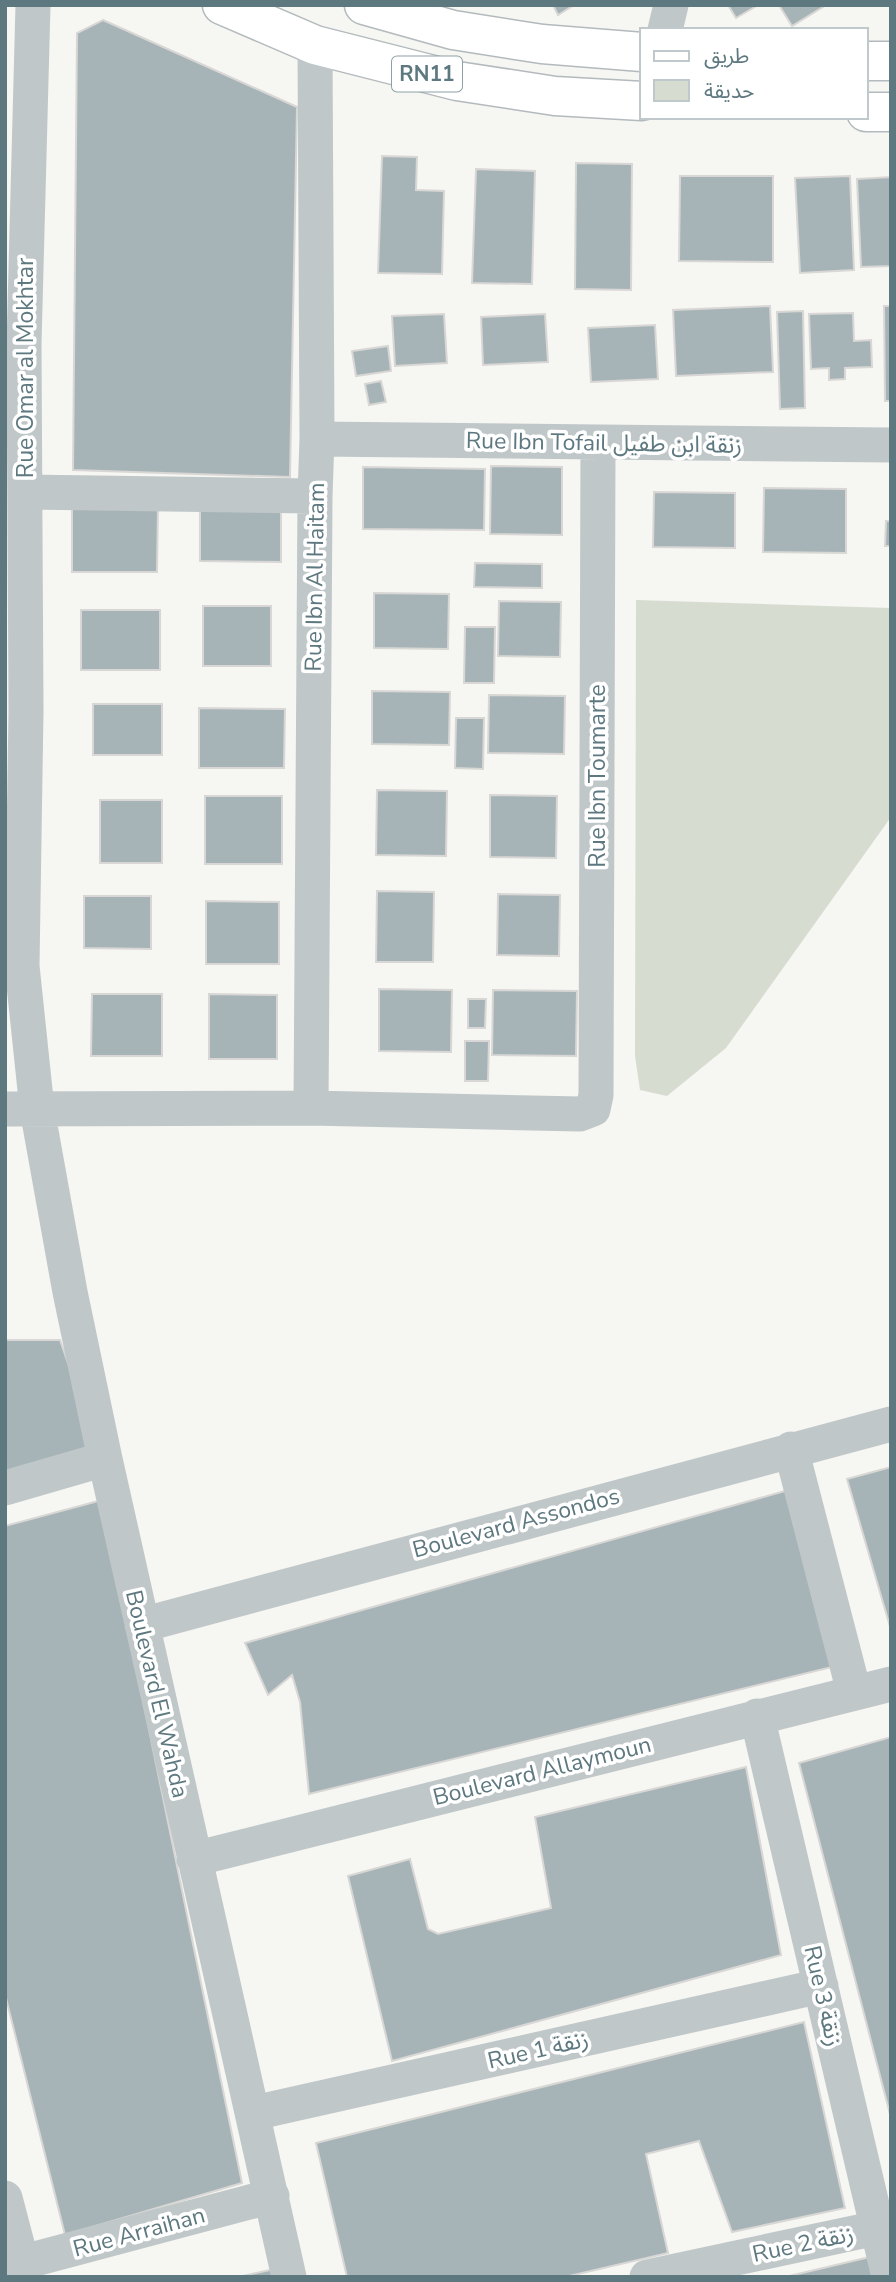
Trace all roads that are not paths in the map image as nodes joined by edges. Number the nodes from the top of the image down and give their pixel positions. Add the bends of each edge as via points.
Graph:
1 (33, 5) edge
2 (222, 5) edge
3 (671, 5) edge
4 (369, 6) edge
5 (665, 28) edge
6 (315, 45) junction
7 (640, 52) edge
8 (868, 61) edge
9 (891, 61) edge
10 (17, 77) edge
11 (640, 102) edge
12 (868, 112) edge
13 (891, 112) edge
14 (14, 344) edge
15 (317, 439) junction
16 (597, 443) junction
17 (891, 445) edge
18 (25, 492) junction
19 (315, 496) junction
20 (15, 553) edge
21 (16, 711) edge
22 (14, 966) edge
23 (311, 1108) junction
24 (21, 1109) edge
25 (891, 1424) edge
26 (790, 1449) junction
27 (105, 1459) junction
28 (5, 1488) edge
29 (142, 1625) junction
30 (891, 1684) edge
31 (854, 1692) junction
32 (757, 1716) junction
33 (194, 1859) junction
34 (821, 1986) junction
35 (254, 2113) junction
36 (272, 2196) junction
37 (5, 2198) edge
38 (877, 2228) junction
39 (13, 2265) edge
40 (289, 2277) edge
41 (647, 2277) edge
42 (889, 2277) edge

1 - 10 street, Rue Omar al Mokhtar
2 - 6 main road, RN11
3 - 5 street
4 - 7 main road, RN11 via 453,30 542,44
6 - 11 main road, RN11 via 457,81 555,96
6 - 15 street, Rue Ibn Al Haitam
8 - 9 main road
10 - 14 street, Rue Omar al Mokhtar
12 - 13 main road
14 - 18 street, Rue Omar al Mokhtar
15 - 16 street, Rue Ibn Tofail زنقة ابن طفيل
15 - 19 street, Rue Ibn Al Haitam
16 - 17 street, Rue Ibn Tofail زنقة ابن طفيل
16 - 23 street, Rue Ibn Toumarte via 593,1110 580,1114
18 - 19 street
18 - 20 street, Rue Omar al Mokhtar
19 - 23 street, Rue Ibn Al Haitam
20 - 21 street, Rue Omar al Mokhtar
21 - 22 street, Rue Omar al Mokhtar
22 - 24 street, Rue Omar al Mokhtar
23 - 24 street
24 - 27 street, Boulevard El Wahda via 70,1292
25 - 26 street, Boulevard Assondos
26 - 29 street, Boulevard Assondos
26 - 31 street
27 - 28 street
27 - 29 street, Boulevard El Wahda
29 - 33 street, Boulevard El Wahda
30 - 31 street, Boulevard Allaymoun
31 - 32 street, Boulevard Allaymoun
32 - 33 street, Boulevard Allaymoun
32 - 34 street, Rue 3 زنقة
33 - 35 street, Boulevard El Wahda
34 - 35 street, Rue 1 زنقة
34 - 38 street, Rue 3 زنقة
35 - 36 street, Boulevard El Wahda
36 - 39 street, Rue Arraihan
36 - 40 street, Boulevard El Wahda
37 - 39 street
38 - 41 street, Rue 2 زنقة
38 - 42 street, Rue 3 زنقة

